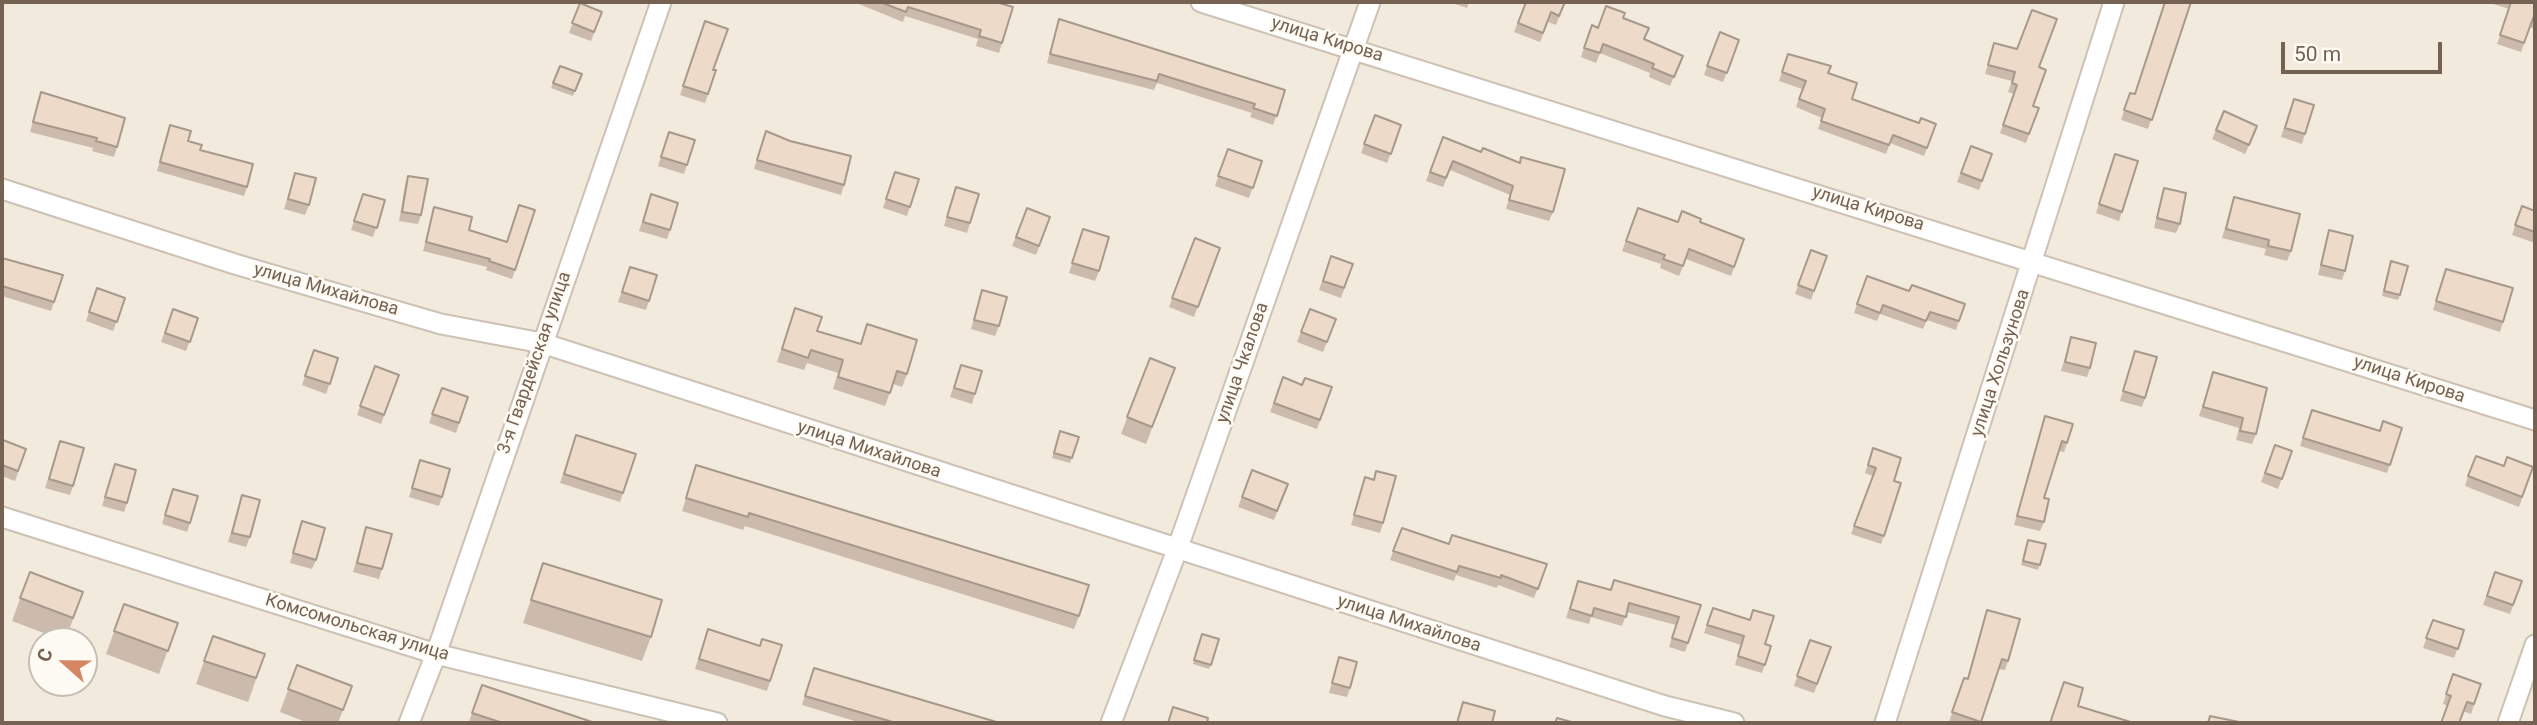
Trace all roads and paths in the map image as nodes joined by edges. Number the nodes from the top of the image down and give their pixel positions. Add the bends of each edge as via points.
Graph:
1 (661, 2) edge
2 (1201, 2) edge
3 (1370, 2) edge
4 (2114, 2) edge
5 (1354, 48) junction
6 (2, 189) edge
7 (2034, 261) junction
8 (541, 343) junction
9 (2535, 420) edge
10 (2, 517) edge
11 (1177, 551) junction
12 (2535, 645) edge
13 (436, 654) junction
14 (409, 723) edge
15 (718, 723) edge
16 (1111, 723) edge
17 (1734, 723) edge
18 (1885, 723) edge
19 (2508, 723) edge

1 - 8 street, 3-я Гвардейская улица
2 - 5 street, улица Кирова
3 - 5 street, улица Чкалова
4 - 7 street, улица Хользунова
5 - 7 street, улица Кирова
5 - 11 street, улица Чкалова
6 - 8 street, улица Михайлова via 441,324
7 - 9 street, улица Кирова
7 - 18 street, улица Хользунова
8 - 11 street, улица Михайлова
8 - 13 street, 3-я Гвардейская улица
10 - 13 street, Комсомольская улица
11 - 16 street, улица Чкалова
11 - 17 street, улица Михайлова via 1665,706
12 - 19 street
13 - 14 street, 3-я Гвардейская улица
13 - 15 street, Комсомольская улица

